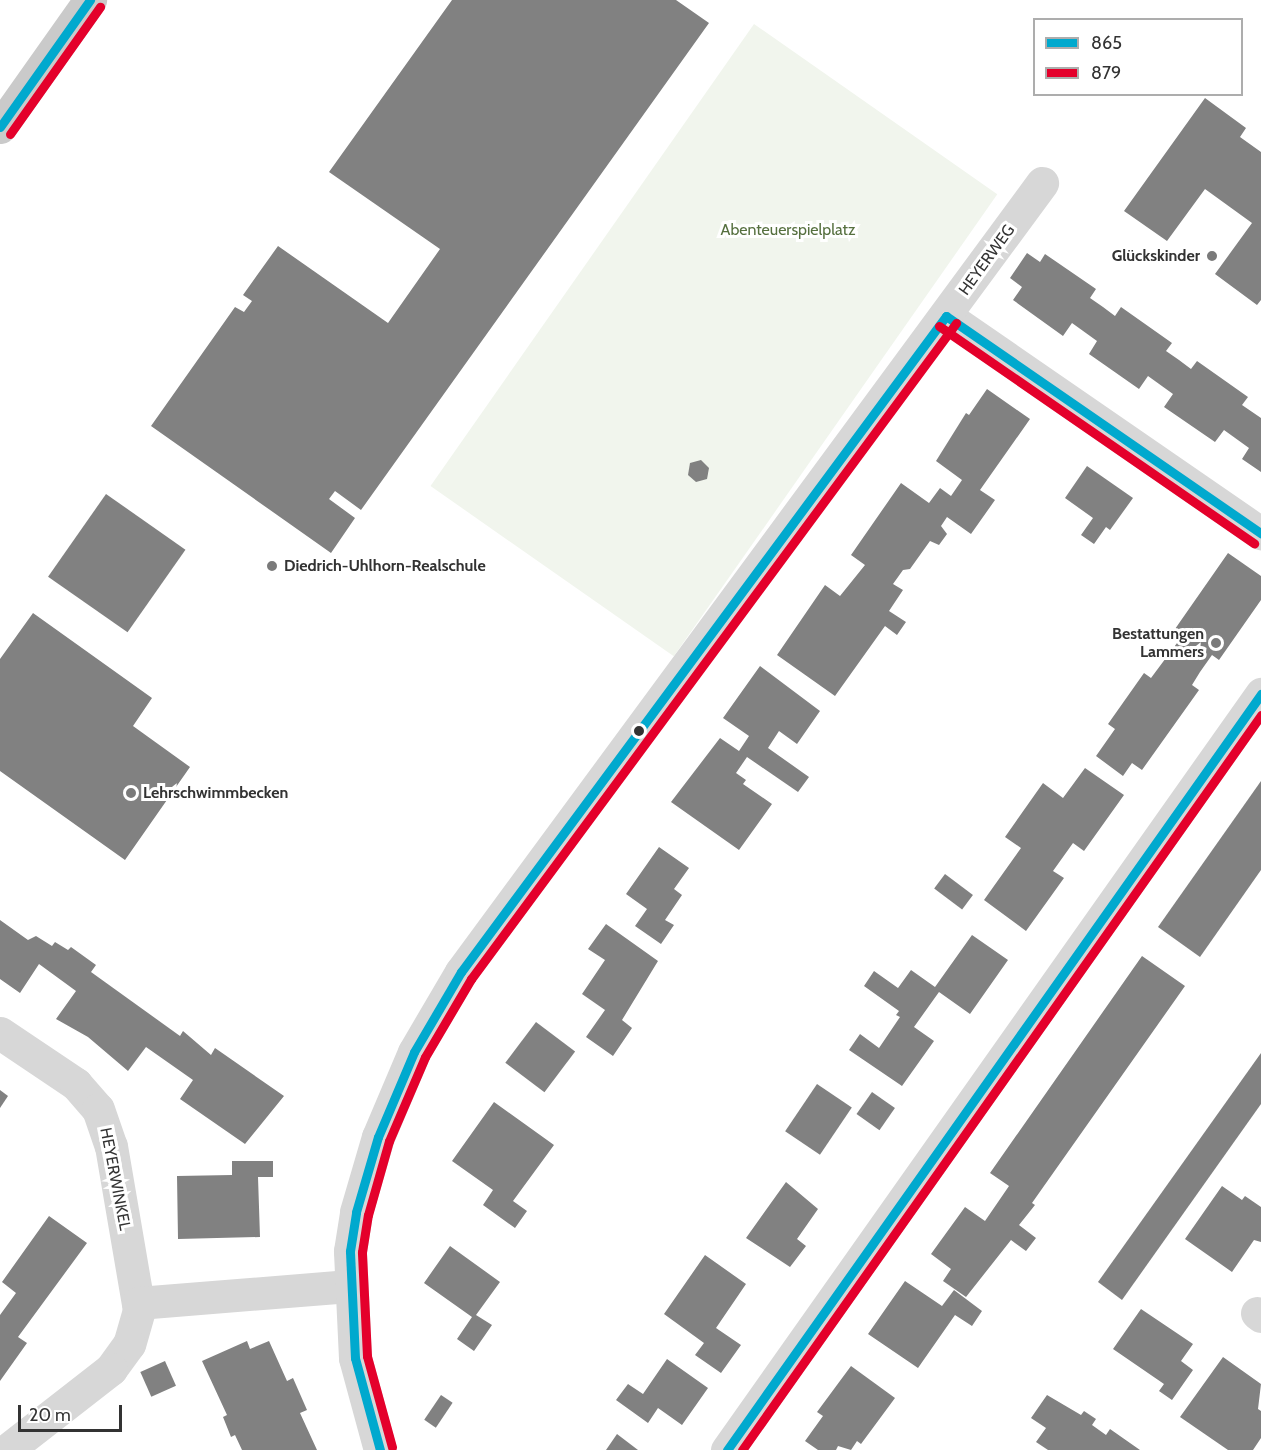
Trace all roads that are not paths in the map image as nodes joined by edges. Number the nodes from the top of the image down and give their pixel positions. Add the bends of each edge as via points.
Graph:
1 (90, 0) edge
2 (0, 127) edge
3 (1042, 183) dead end
4 (946, 316) junction
5 (1261, 533) edge
6 (1261, 694) edge
7 (0, 1033) edge
8 (349, 1286) junction
9 (138, 1303) junction
10 (7, 1450) edge
11 (380, 1450) edge
12 (727, 1450) edge

1 - 2 main road
3 - 4 street, HEYERWEG
4 - 5 street
4 - 8 street, HEYERWEG via 446,994 414,1052 378,1137 352,1232
6 - 12 street
7 - 9 street, HEYERWINKEL via 76,1084 98,1109 111,1146
8 - 9 street
8 - 11 street, HEYERWEG via 361,1391
9 - 10 street, HEYERWINKEL via 132,1336 111,1369

